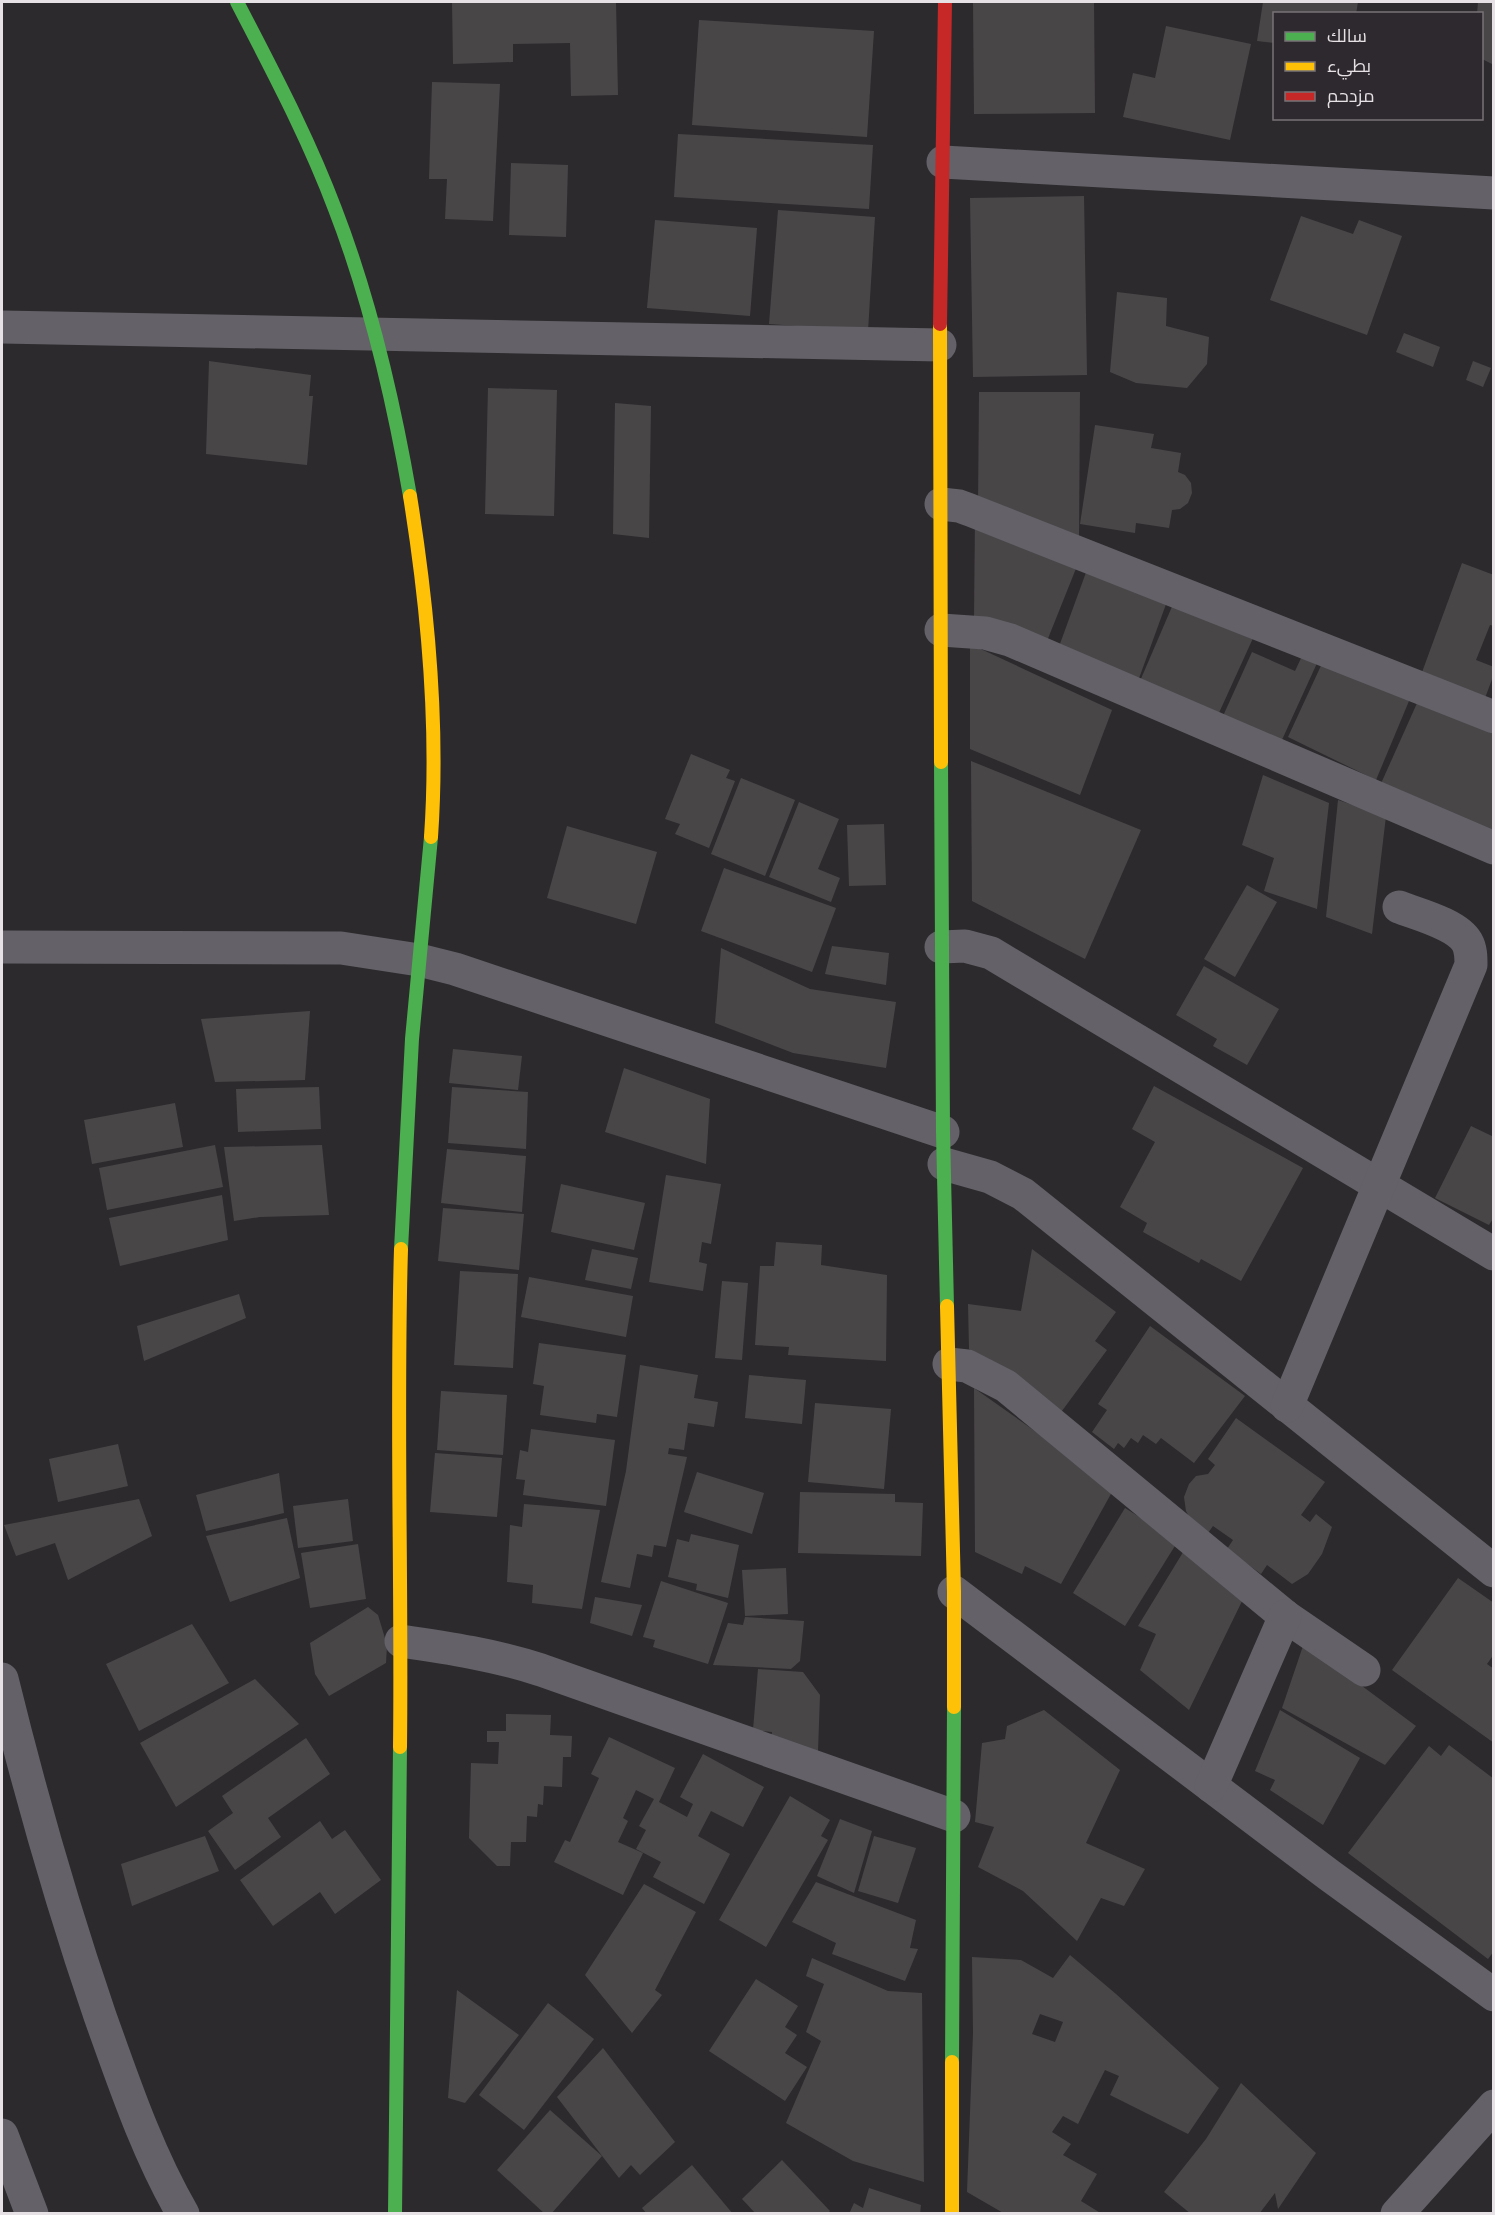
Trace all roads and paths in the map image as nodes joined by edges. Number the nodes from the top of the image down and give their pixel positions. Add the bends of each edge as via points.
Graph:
1 (237, 2) edge
2 (945, 2) edge
3 (943, 162) junction
4 (1494, 193) edge
5 (2, 327) edge
6 (376, 334) junction
7 (940, 345) junction
8 (941, 504) junction
9 (941, 630) junction
10 (1494, 717) edge
11 (1494, 848) edge
12 (1399, 907) dead end
13 (2, 947) edge
14 (942, 948) junction
15 (419, 960) junction
16 (943, 1132) junction
17 (944, 1164) junction
18 (1379, 1186) junction
19 (1494, 1254) edge
20 (949, 1364) junction
21 (1287, 1406) junction
22 (1494, 1571) edge
23 (954, 1592) junction
24 (1285, 1616) junction
25 (401, 1641) junction
26 (1364, 1670) dead end
27 (2, 1678) edge
28 (1211, 1786) junction
29 (954, 1816) junction
30 (1494, 1995) edge
31 (1494, 2106) edge
32 (2, 2135) edge
33 (395, 2213) edge
34 (32, 2214) edge
35 (183, 2214) edge
36 (952, 2214) edge
37 (1397, 2214) edge

1 - 6 street via 321,172 346,235
2 - 3 street
3 - 4 street
3 - 7 street
5 - 6 street
6 - 7 street
6 - 15 street via 400,432 428,636 433,794
7 - 8 street
8 - 9 street
8 - 10 street via 970,510
9 - 11 street via 986,633 1010,640
9 - 14 street
12 - 18 street via 1458,931 1471,953 1471,965
13 - 15 street via 341,948
14 - 16 street
14 - 18 street via 965,946 991,953
15 - 16 street
15 - 25 street via 406,1126 400,1278
16 - 17 street
17 - 20 street
17 - 21 street via 990,1177 1023,1194
18 - 19 street
18 - 21 street
20 - 23 street
20 - 24 street via 967,1366 1006,1386
21 - 22 street
23 - 28 street
23 - 29 street
24 - 26 street
24 - 28 street
25 - 29 street via 504,1658
25 - 33 street
27 - 35 street via 48,1854 82,1964 149,2146
28 - 30 street
29 - 36 street
31 - 37 street
32 - 34 street

